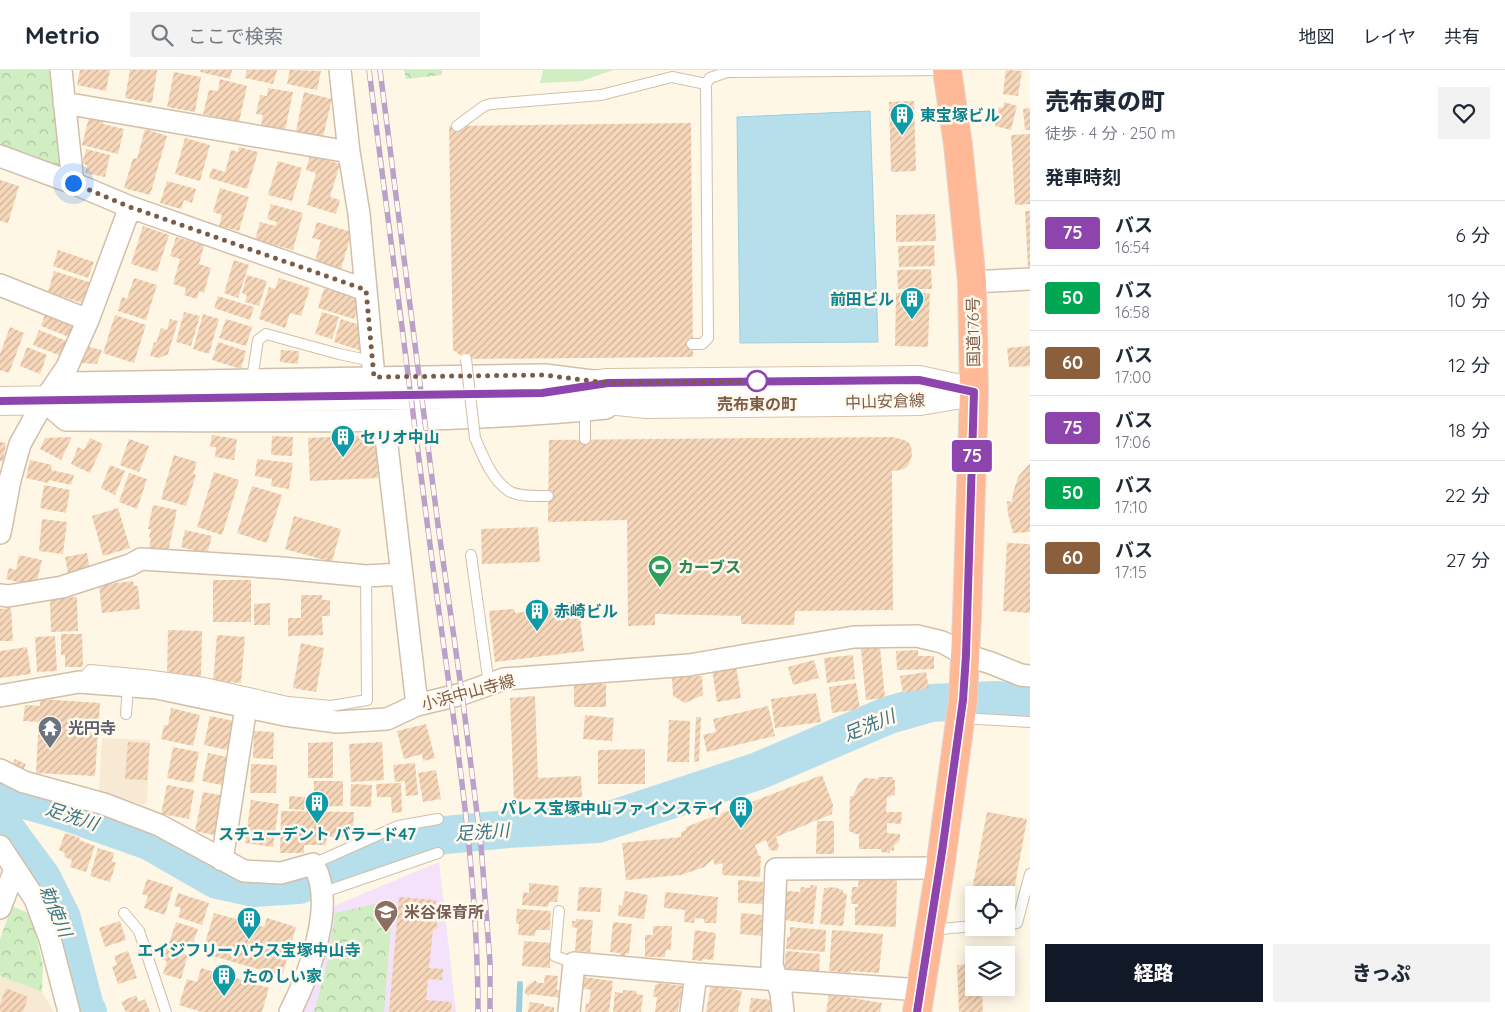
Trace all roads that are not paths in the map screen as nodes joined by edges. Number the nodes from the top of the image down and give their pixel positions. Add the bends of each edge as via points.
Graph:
1 (61, 70) edge
2 (340, 70) edge
3 (947, 70) edge
4 (706, 84) junction
5 (64, 103) junction
6 (457, 126) dead end
7 (348, 152) junction
8 (0, 156) edge
9 (73, 183) junction
10 (130, 207) junction
11 (1030, 279) edge
12 (972, 282) junction
13 (0, 285) edge
14 (366, 290) junction
15 (88, 320) junction
16 (692, 344) dead end
17 (466, 359) dead end
18 (373, 369) junction
19 (252, 379) junction
20 (608, 383) junction
21 (974, 392) junction
22 (542, 393) junction
23 (44, 400) junction
24 (0, 401) edge
25 (646, 404) junction
26 (585, 410) junction
27 (384, 420) junction
28 (586, 439) dead end
29 (548, 496) dead end
30 (0, 533) edge
31 (471, 555) dead end
32 (401, 574) junction
33 (366, 576) junction
34 (0, 594) edge
35 (966, 655) junction
36 (1030, 676) edge
37 (79, 682) junction
38 (489, 685) junction
39 (128, 686) junction
40 (0, 696) edge
41 (417, 705) junction
42 (246, 707) junction
43 (962, 707) junction
44 (287, 708) junction
45 (126, 714) dead end
46 (1030, 722) edge
47 (0, 770) edge
48 (438, 819) dead end
49 (0, 846) edge
50 (438, 853) dead end
51 (222, 860) junction
52 (940, 868) junction
53 (15, 869) junction
54 (1030, 874) edge
55 (318, 878) junction
56 (0, 908) edge
57 (559, 911) dead end
58 (124, 913) dead end
59 (1015, 923) edge
60 (965, 927) edge
61 (930, 930) junction
62 (574, 963) junction
63 (696, 974) junction
64 (776, 980) junction
65 (919, 1001) edge
66 (69, 1012) edge
67 (166, 1012) edge
68 (290, 1012) edge
69 (569, 1012) edge
70 (690, 1012) edge
71 (783, 1012) edge

1 - 5 street
2 - 7 street
3 - 4 lane via 727,72 710,78
3 - 12 highway, 国道176号
4 - 6 lane via 672,77 601,95 491,104
4 - 16 lane via 708,338 702,344
5 - 7 street
5 - 9 street
7 - 14 street via 359,214
8 - 9 street
9 - 10 street
10 - 14 street
10 - 15 street
11 - 12 street
12 - 21 highway, 国道176号
13 - 15 street
14 - 18 street
15 - 23 street via 67,367
17 - 29 lane, bridge via 475,438 494,476 510,491 532,497
18 - 19 street
18 - 19 lane via 339,354 266,334 258,340
18 - 20 street via 544,375
19 - 23 street via 71,383
20 - 21 street, 中山安倉線 via 919,380
20 - 22 street, 中山安倉線
21 - 25 street, 中山安倉線 via 920,401
21 - 35 highway, 国道176号
22 - 23 street, 中山安倉線
22 - 25 street, 中山安倉線
23 - 24 street, 中山安倉線
23 - 27 street via 66,420
23 - 30 street via 20,444
25 - 26 street
26 - 27 street
26 - 28 lane
27 - 32 street
31 - 38 lane
32 - 33 street
32 - 41 street
33 - 34 street via 140,559 62,587 8,596
33 - 44 lane via 367,700
35 - 36 street, 小浜中山寺線
35 - 38 street, 小浜中山寺線 via 942,642 917,636 854,637 689,665 504,679
35 - 43 highway, 国道176号
37 - 39 street, 小浜中山寺線
37 - 40 street, 小浜中山寺線
37 - 44 lane via 90,670 145,675 205,683
38 - 41 street, 小浜中山寺線
39 - 42 street, 小浜中山寺線 via 157,688
39 - 45 lane
41 - 44 street, 小浜中山寺線 via 386,719 337,722
42 - 44 street, 小浜中山寺線
42 - 51 street
43 - 46 lane
43 - 52 highway, 国道176号
47 - 51 street via 24,782 104,804 159,825
48 - 55 lane via 398,826
49 - 53 street
50 - 55 lane
51 - 55 street via 244,871
52 - 61 highway, 国道176号
52 - 64 street via 776,869 772,965
53 - 56 street
53 - 66 street via 34,899 47,931
54 - 59 lane via 1018,923
55 - 68 street via 321,922 312,959
57 - 62 lane via 556,956
58 - 67 lane via 139,931
60 - 61 lane
61 - 65 highway, 国道176号
62 - 63 street
62 - 69 street
63 - 64 street
63 - 70 street
64 - 65 street
64 - 71 street

